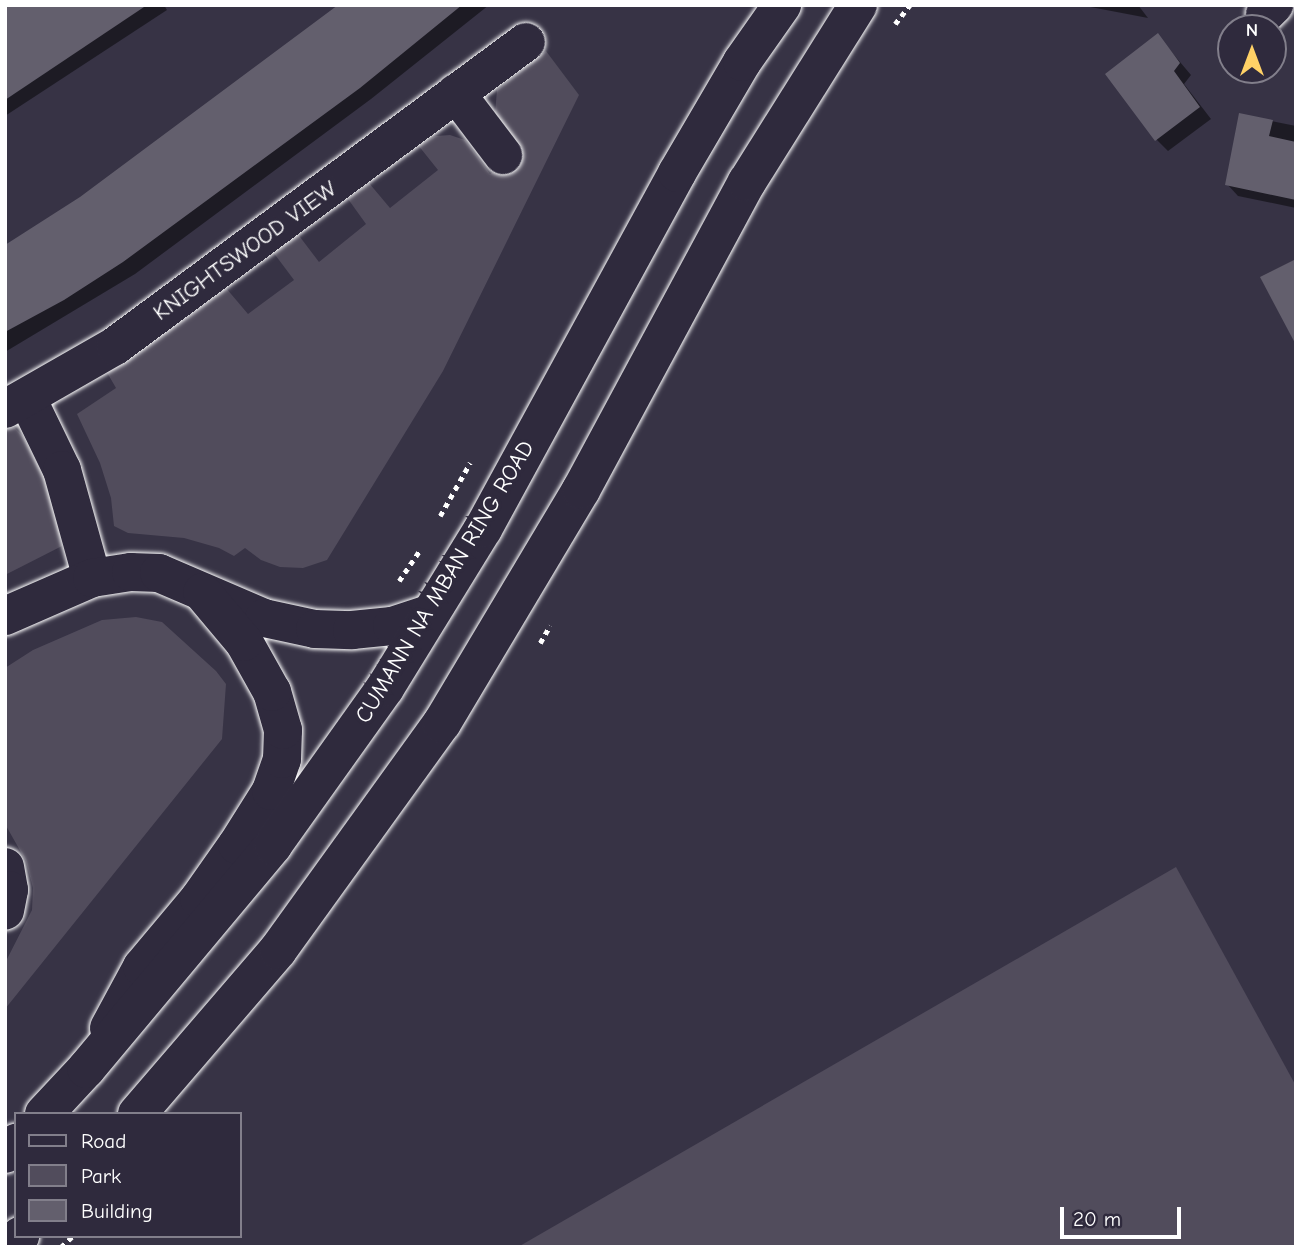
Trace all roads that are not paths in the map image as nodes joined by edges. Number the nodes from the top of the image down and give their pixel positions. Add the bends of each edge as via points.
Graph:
1 (782, 5) edge
2 (858, 5) edge
3 (526, 42) dead end
4 (456, 93) junction
5 (503, 155) dead end
6 (16, 403) edge
7 (92, 578) junction
8 (202, 592) junction
9 (430, 614) junction
10 (5, 616) edge
11 (5, 867) edge
12 (5, 911) edge
13 (86, 1069) junction
14 (46, 1112) edge
15 (138, 1112) edge

1 - 9 main road, CUMANN NA MBAN RING ROAD via 742,62 677,173 483,529
2 - 15 main road via 747,182 581,490 442,723 278,950
3 - 4 main road, KNIGHTSWOOD VIEW
4 - 5 main road
4 - 6 main road, KNIGHTSWOOD VIEW via 115,346
6 - 7 main road, KNIGHTSWOOD VIEW via 62,470
7 - 8 main road via 159,573
7 - 10 main road
8 - 9 main road via 283,624 314,629 392,626
8 - 13 main road via 244,642 267,681 283,730 282,759 271,791 237,845 142,967
9 - 13 main road, CUMANN NA MBAN RING ROAD via 385,688 273,845
11 - 12 main road via 9,890
13 - 14 main road, CUMANN NA MBAN RING ROAD

